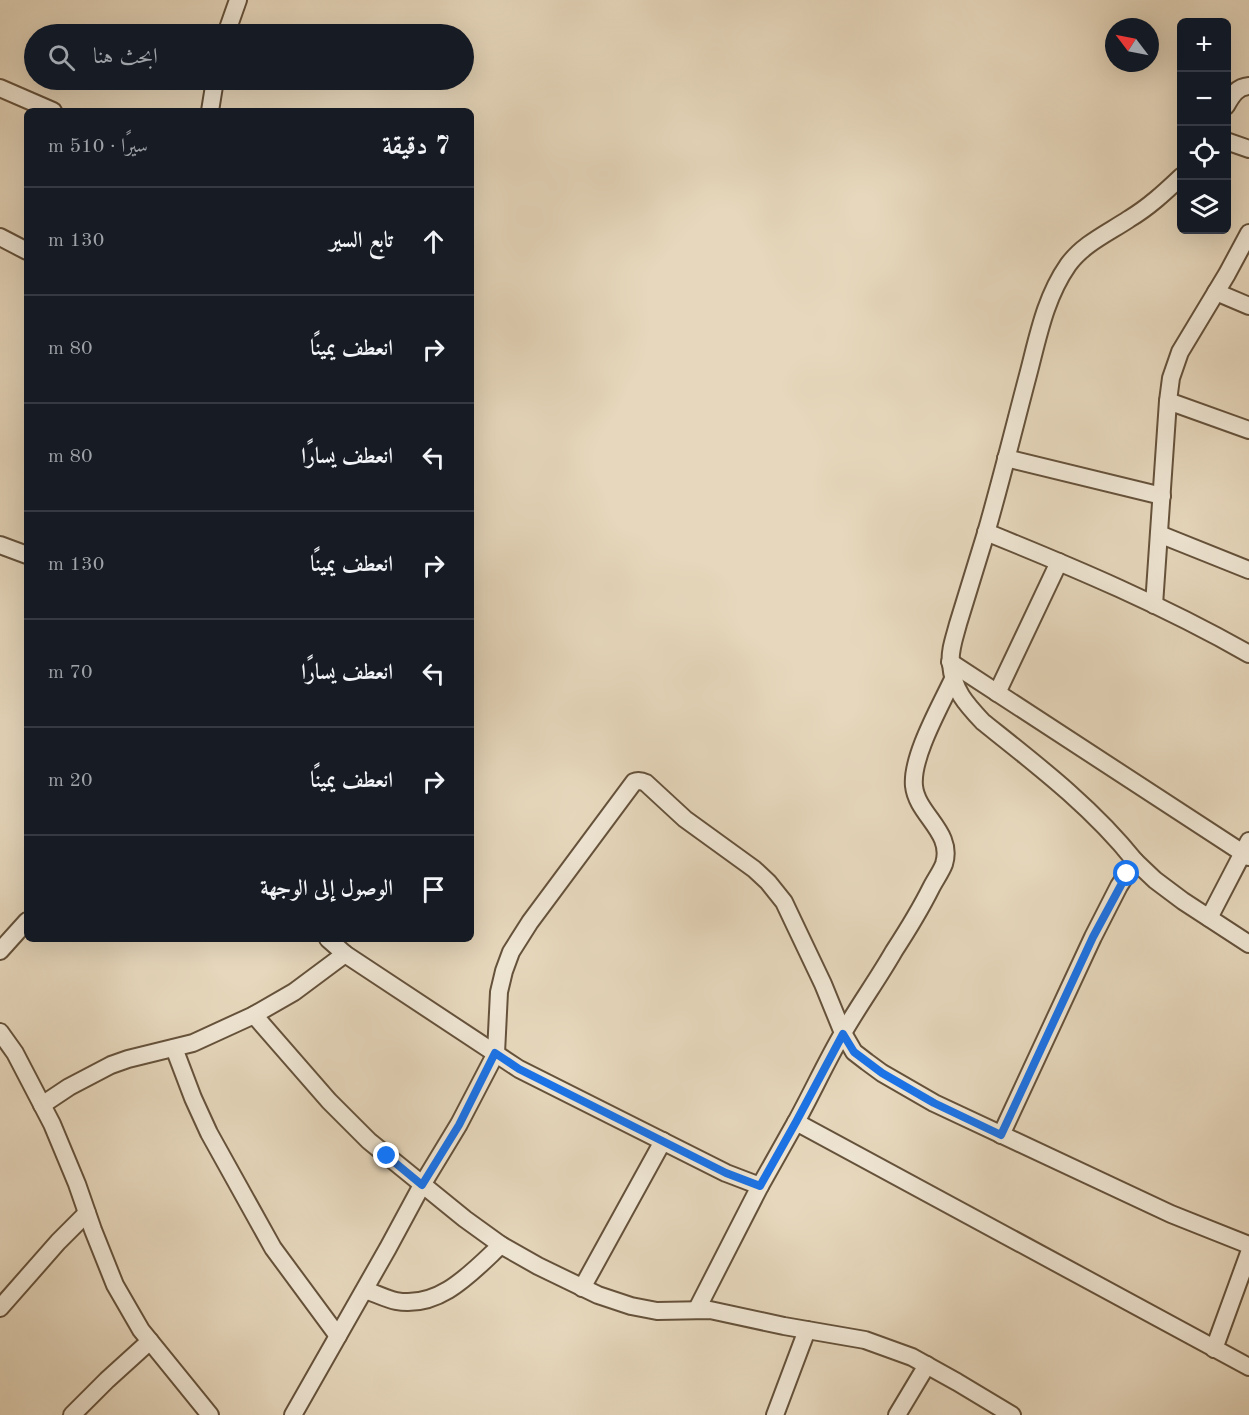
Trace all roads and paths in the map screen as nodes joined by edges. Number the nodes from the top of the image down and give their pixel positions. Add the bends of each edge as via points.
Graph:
1 (238, 0) edge
2 (230, 24) edge
3 (1249, 86) edge
4 (0, 87) edge
5 (213, 90) edge
6 (1231, 98) edge
7 (46, 108) edge
8 (210, 108) edge
9 (1231, 142) edge
10 (1249, 149) edge
11 (1178, 180) edge
12 (1249, 233) edge
13 (0, 237) edge
14 (24, 249) edge
15 (1216, 292) junction
16 (1249, 306) edge
17 (1168, 401) junction
18 (1249, 430) edge
19 (1006, 458) junction
20 (1162, 496) junction
21 (986, 532) junction
22 (1159, 534) junction
23 (0, 545) edge
24 (24, 554) edge
25 (1059, 562) junction
26 (1249, 570) edge
27 (1154, 605) junction
28 (1249, 654) edge
29 (950, 662) junction
30 (953, 679) junction
31 (998, 693) junction
32 (1247, 850) edge
33 (1135, 861) junction
34 (1209, 918) junction
35 (24, 924) edge
36 (331, 942) edge
37 (1249, 944) edge
38 (0, 951) edge
39 (345, 954) junction
40 (254, 1015) junction
41 (0, 1032) edge
42 (843, 1034) junction
43 (174, 1048) junction
44 (495, 1053) junction
45 (42, 1105) junction
46 (796, 1122) junction
47 (1001, 1135) junction
48 (663, 1141) junction
49 (422, 1185) junction
50 (760, 1186) junction
51 (87, 1213) junction
52 (501, 1245) junction
53 (1249, 1245) edge
54 (1249, 1253) edge
55 (582, 1288) junction
56 (365, 1290) junction
57 (0, 1308) edge
58 (697, 1309) junction
59 (807, 1330) junction
60 (338, 1336) junction
61 (150, 1341) junction
62 (1214, 1349) junction
63 (927, 1365) junction
64 (1249, 1367) edge
65 (72, 1415) edge
66 (210, 1415) edge
67 (293, 1415) edge
68 (775, 1415) edge
69 (897, 1415) edge
70 (1012, 1415) edge

1 - 2 street
3 - 6 street
4 - 7 street
5 - 8 street
9 - 10 street
11 - 19 street via 1150,205 1082,250 1059,279 1038,334
12 - 15 street
13 - 14 street
15 - 16 street
15 - 17 street via 1180,352
17 - 18 street
17 - 20 street
19 - 20 street
19 - 21 street
20 - 22 street
21 - 25 street
21 - 29 street
22 - 26 street
22 - 27 street
23 - 24 street
25 - 27 street
25 - 31 street
27 - 28 street
29 - 30 street
29 - 31 street
30 - 33 street via 960,695 983,722 1073,795
30 - 42 street via 925,739 914,783 915,794 945,844 943,865
31 - 32 street
32 - 34 street
33 - 34 street via 1183,902
33 - 47 street via 1093,937
34 - 37 street
35 - 38 street
36 - 39 street
39 - 40 street via 294,992
39 - 44 street
40 - 43 street
40 - 49 street via 329,1101
41 - 45 street
42 - 44 street via 784,902 768,882 685,819 646,783 637,781 564,874 511,952 500,992
42 - 46 street
42 - 47 street via 854,1052 882,1073
43 - 45 street via 111,1065
43 - 60 street via 209,1133 273,1248
44 - 48 street via 519,1069
44 - 49 street via 459,1125
45 - 51 street
46 - 50 street
46 - 62 street
47 - 53 street via 1171,1214
48 - 50 street
48 - 55 street
49 - 52 street
49 - 56 street
50 - 58 street
51 - 57 street
51 - 61 street via 115,1285
52 - 55 street
52 - 56 street via 468,1276 426,1299 394,1300
54 - 62 street
55 - 58 street via 657,1311
56 - 60 street
58 - 59 street
59 - 63 street via 865,1340
59 - 68 street
60 - 67 street
61 - 65 street
61 - 66 street
62 - 64 street
63 - 69 street
63 - 70 street

